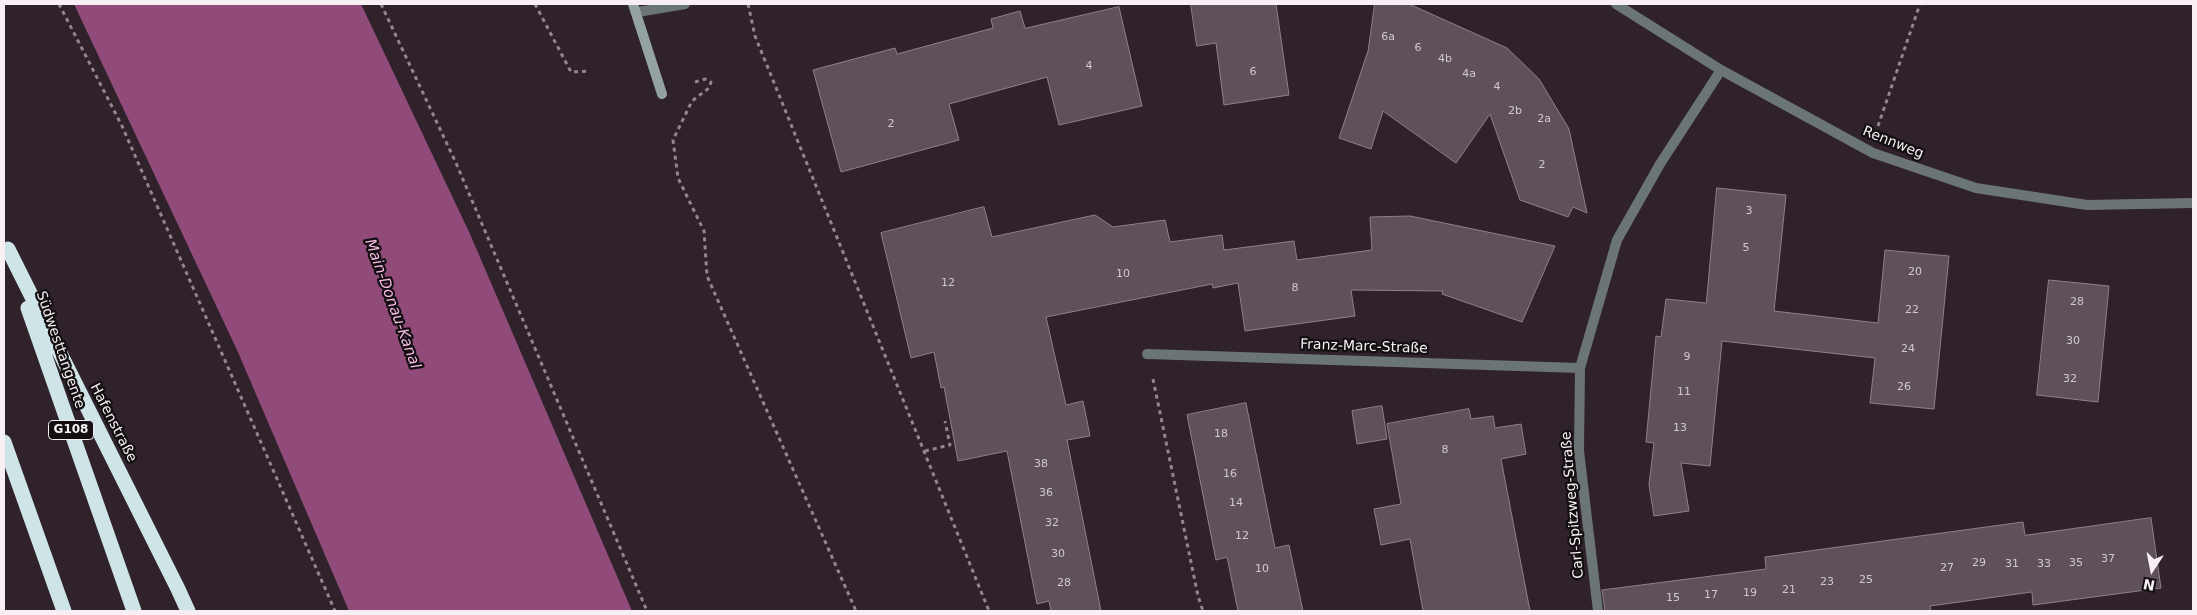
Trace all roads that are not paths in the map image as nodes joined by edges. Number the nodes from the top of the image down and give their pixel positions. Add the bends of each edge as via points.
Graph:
1 (685, 4) edge
2 (1616, 4) edge
3 (636, 8) edge
4 (1721, 70) junction
5 (662, 94) dead end
6 (2193, 203) edge
7 (6, 245) edge
8 (1147, 354) road end
9 (1580, 368) junction
10 (4, 442) edge
11 (64, 611) edge
12 (134, 611) edge
13 (188, 611) edge
14 (1598, 611) edge

1 - 3 street
2 - 4 street, Rennweg
3 - 5 street
4 - 6 street, Rennweg via 1873,153 1976,188 2087,205
4 - 9 street, Carl-Spitzweg-Straße via 1660,164 1617,240
7 - 12 highway, Südwesttangente / G108
7 - 13 highway, Hafenstraße
8 - 9 street, Franz-Marc-Straße
9 - 14 street, Carl-Spitzweg-Straße via 1579,451
10 - 11 highway

